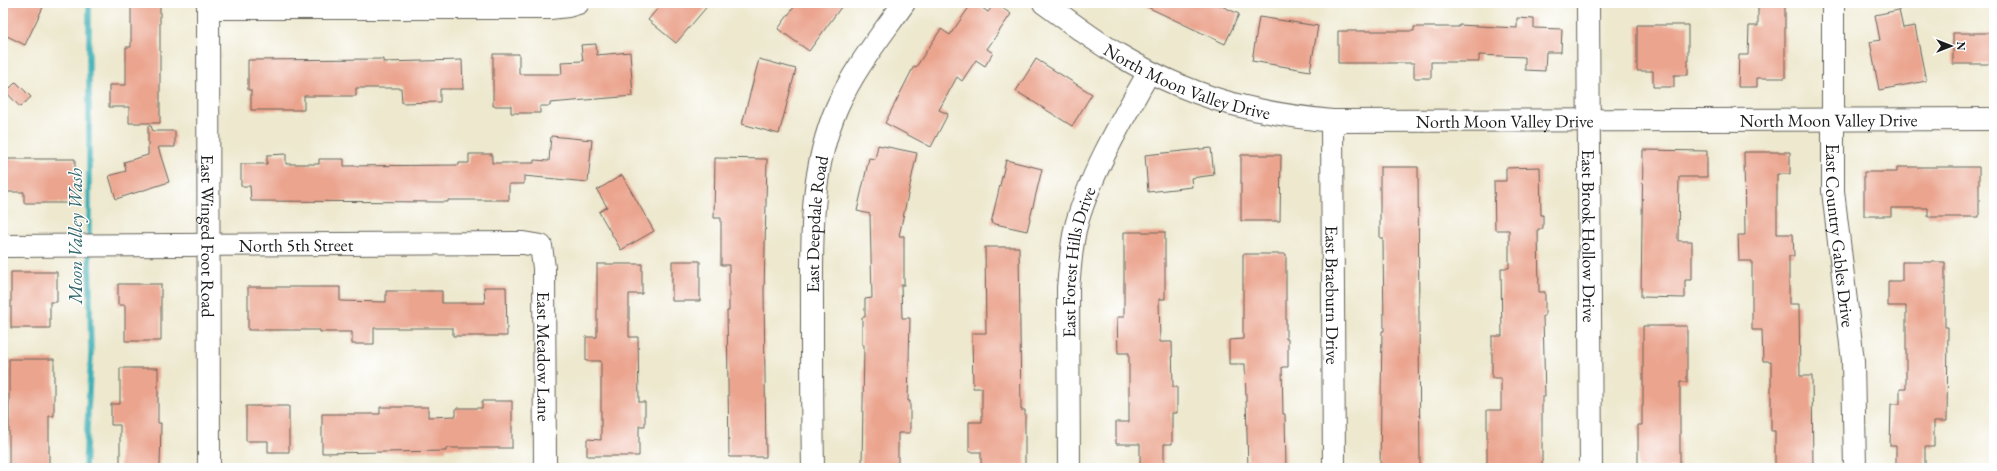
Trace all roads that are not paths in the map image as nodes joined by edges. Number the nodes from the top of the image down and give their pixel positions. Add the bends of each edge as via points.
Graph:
1 (578, 3) edge
2 (904, 3) edge
3 (1044, 3) edge
4 (1588, 3) edge
5 (1832, 3) edge
6 (208, 5) edge
7 (1149, 72) junction
8 (1994, 119) edge
9 (1834, 120) junction
10 (1589, 121) junction
11 (1332, 122) junction
12 (209, 245) junction
13 (3, 246) edge
14 (541, 246) joint
15 (209, 468) edge
16 (545, 468) edge
17 (813, 468) edge
18 (1069, 468) edge
19 (1334, 468) edge
20 (1591, 468) edge
21 (1854, 468) edge

1 - 6 street via 550,8
2 - 17 street, East Deepdale Road via 857,69 837,108 823,148 814,189
3 - 7 street, North Moon Valley Drive via 1092,38
4 - 10 street, East Brook Hollow Drive
5 - 9 street, East Country Gables Drive
6 - 12 street, East Winged Foot Road
7 - 11 street, North Moon Valley Drive via 1194,91 1244,107
7 - 18 street, East Forest Hills Drive via 1094,178 1075,230 1068,288
8 - 9 street, North Moon Valley Drive
9 - 10 street, North Moon Valley Drive
9 - 21 street, East Country Gables Drive via 1833,191 1853,360
10 - 11 street, North Moon Valley Drive
10 - 20 street, East Brook Hollow Drive
11 - 19 street, East Braeburn Drive
12 - 13 street, North 5th Street
12 - 14 street, North 5th Street via 522,243
12 - 15 street, East Winged Foot Road
14 - 16 street, East Meadow Lane via 544,268

